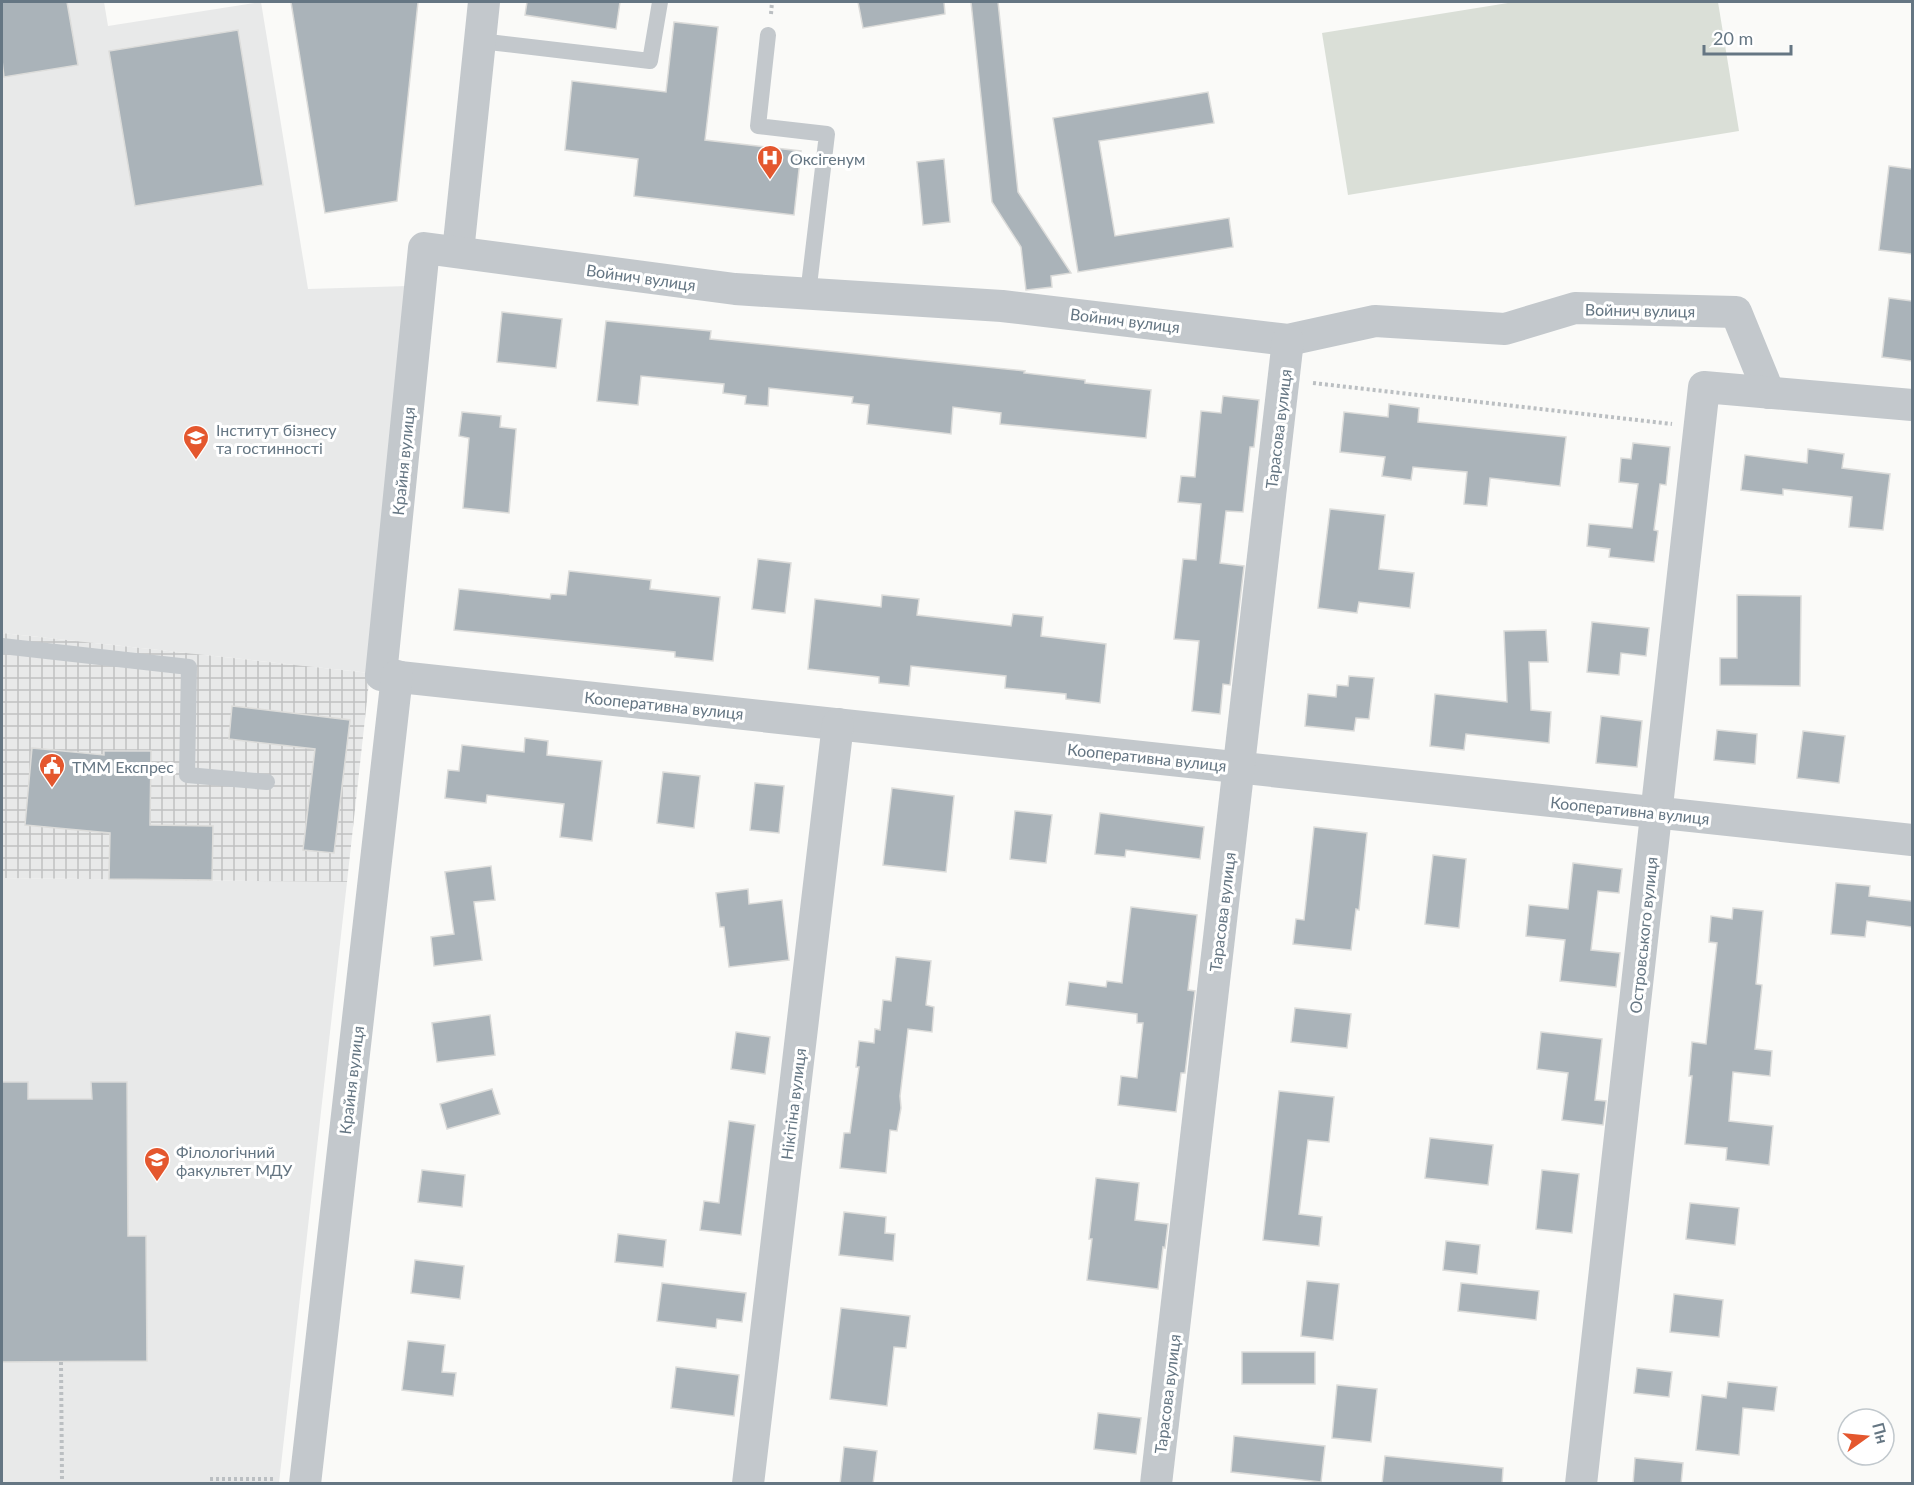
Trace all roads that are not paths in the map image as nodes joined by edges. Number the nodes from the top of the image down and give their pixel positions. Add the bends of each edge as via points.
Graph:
1 (484, 2) edge
2 (660, 2) edge
3 (768, 35) dead end
4 (480, 41) junction
5 (424, 248) joint
6 (458, 252) junction
7 (808, 294) junction
8 (1288, 340) junction
9 (1768, 393) junction
10 (1912, 405) edge
11 (2, 646) edge
12 (389, 675) junction
13 (838, 724) junction
14 (1239, 767) junction
15 (267, 782) dead end
16 (1656, 812) junction
17 (1912, 840) edge
18 (306, 1481) edge
19 (748, 1484) edge
20 (1156, 1484) edge
21 (1581, 1484) edge

1 - 4 street
2 - 4 lane via 650,61
3 - 7 lane via 758,126 827,134
4 - 6 street
5 - 6 street, Войнич вулиця
5 - 12 street, Крайня вулиця
6 - 7 street, Войнич вулиця via 735,289
7 - 8 street, Войнич вулиця via 1002,306
8 - 9 street, Войнич вулиця via 1375,321 1505,329 1575,308 1736,312
8 - 14 street, Тарасова вулиця
9 - 10 street
9 - 16 street, Островського вулиця via 1704,387
11 - 15 lane via 189,667 187,775
12 - 13 street, Кооперативна вулиця
12 - 18 street, Крайня вулиця
13 - 14 street, Кооперативна вулиця
13 - 19 street, Нікітіна вулиця
14 - 16 street, Кооперативна вулиця
14 - 20 street, Тарасова вулиця
16 - 17 street, Кооперативна вулиця
16 - 21 street, Островського вулиця

